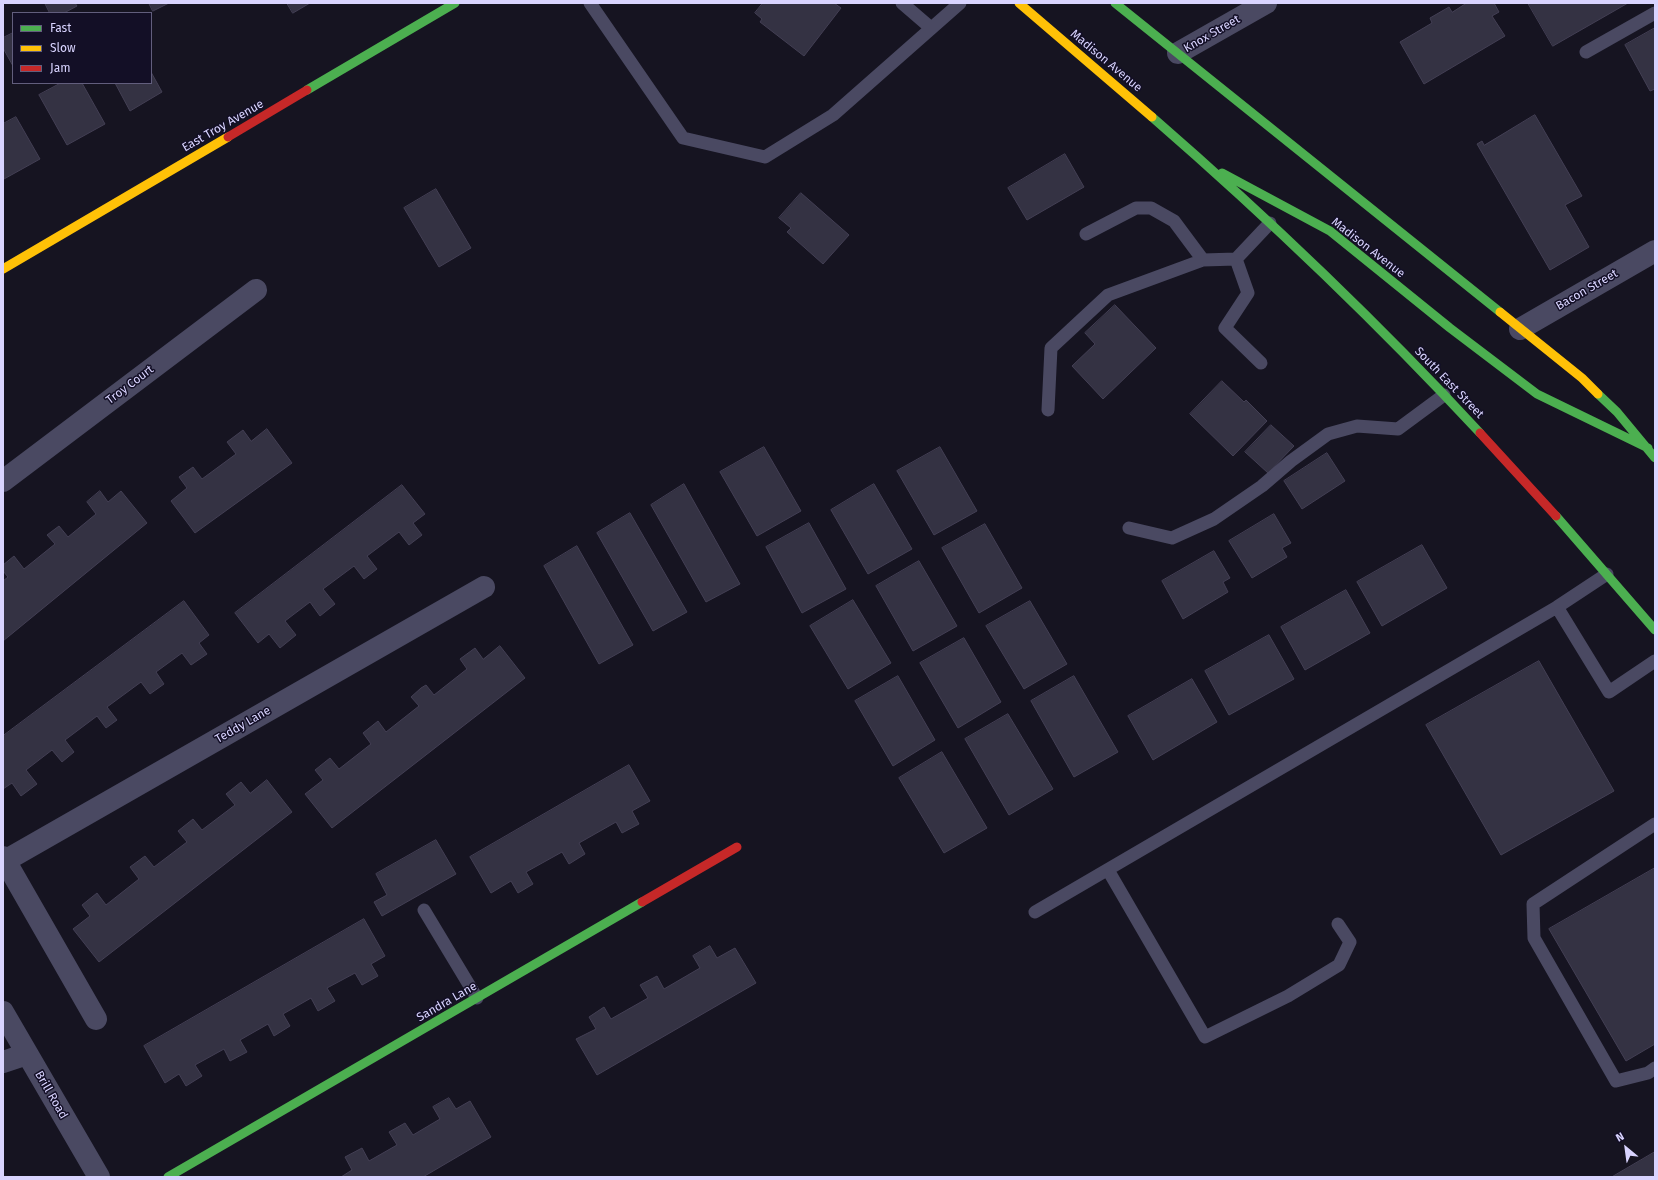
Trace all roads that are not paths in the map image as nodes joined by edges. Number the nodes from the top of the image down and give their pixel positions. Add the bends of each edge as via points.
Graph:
1 (455, 3) edge
2 (590, 3) edge
3 (902, 3) edge
4 (960, 3) edge
5 (1019, 3) edge
6 (1115, 3) edge
7 (1266, 3) edge
8 (1655, 13) edge
9 (931, 28) junction
10 (1586, 52) dead end
11 (1178, 53) junction
12 (1210, 167) junction
13 (1270, 223) junction
14 (1086, 234) dead end
15 (1655, 251) edge
16 (1236, 259) junction
17 (1203, 260) junction
18 (3, 269) edge
19 (256, 290) dead end
20 (1520, 329) junction
21 (1260, 363) dead end
22 (1444, 395) junction
23 (1048, 410) dead end
24 (1647, 447) junction
25 (1655, 454) edge
26 (1655, 458) edge
27 (3, 481) edge
28 (1130, 528) dead end
29 (1607, 574) junction
30 (484, 587) dead end
31 (1557, 607) junction
32 (1655, 630) edge
33 (1655, 661) edge
34 (1655, 824) edge
35 (737, 847) dead end
36 (4, 860) edge
37 (1108, 870) junction
38 (424, 910) dead end
39 (1035, 912) dead end
40 (1338, 924) dead end
41 (477, 998) junction
42 (3, 1012) edge
43 (96, 1019) dead end
44 (27, 1054) junction
45 (3, 1062) edge
46 (1655, 1068) edge
47 (98, 1177) edge
48 (168, 1177) edge

1 - 18 main road, East Troy Avenue
2 - 9 lane via 683,138 765,157 833,115
3 - 9 lane
4 - 9 lane
5 - 12 main road, Madison Avenue
6 - 11 main road
7 - 11 street, Knox Street
8 - 10 lane
11 - 20 main road
12 - 13 main road, South East Street
12 - 24 main road, Madison Avenue via 1330,231 1537,394
13 - 16 lane
13 - 22 main road, South East Street via 1312,261
14 - 17 lane via 1136,208 1151,208 1174,220
15 - 20 street, Bacon Street
16 - 17 lane
16 - 21 lane via 1248,293 1225,328
17 - 23 lane via 1108,296 1051,348
19 - 27 street, Troy Court
20 - 24 main road via 1582,378 1617,412
22 - 28 lane via 1398,429 1357,426 1328,434 1214,520 1172,538
22 - 29 main road, South East Street
24 - 25 main road, Madison Avenue
24 - 26 main road
29 - 31 lane
29 - 32 main road, South East Street
30 - 36 street, Teddy Lane
31 - 33 lane via 1609,692
31 - 37 lane
34 - 46 lane via 1534,904 1534,938 1616,1081 1648,1073
35 - 41 main road, Sandra Lane
36 - 43 street
37 - 39 lane
37 - 40 lane via 1205,1037 1288,996 1339,964 1350,942
38 - 41 lane
41 - 48 main road, Sandra Lane
42 - 44 street, Brill Road
44 - 45 street
44 - 47 street, Brill Road

